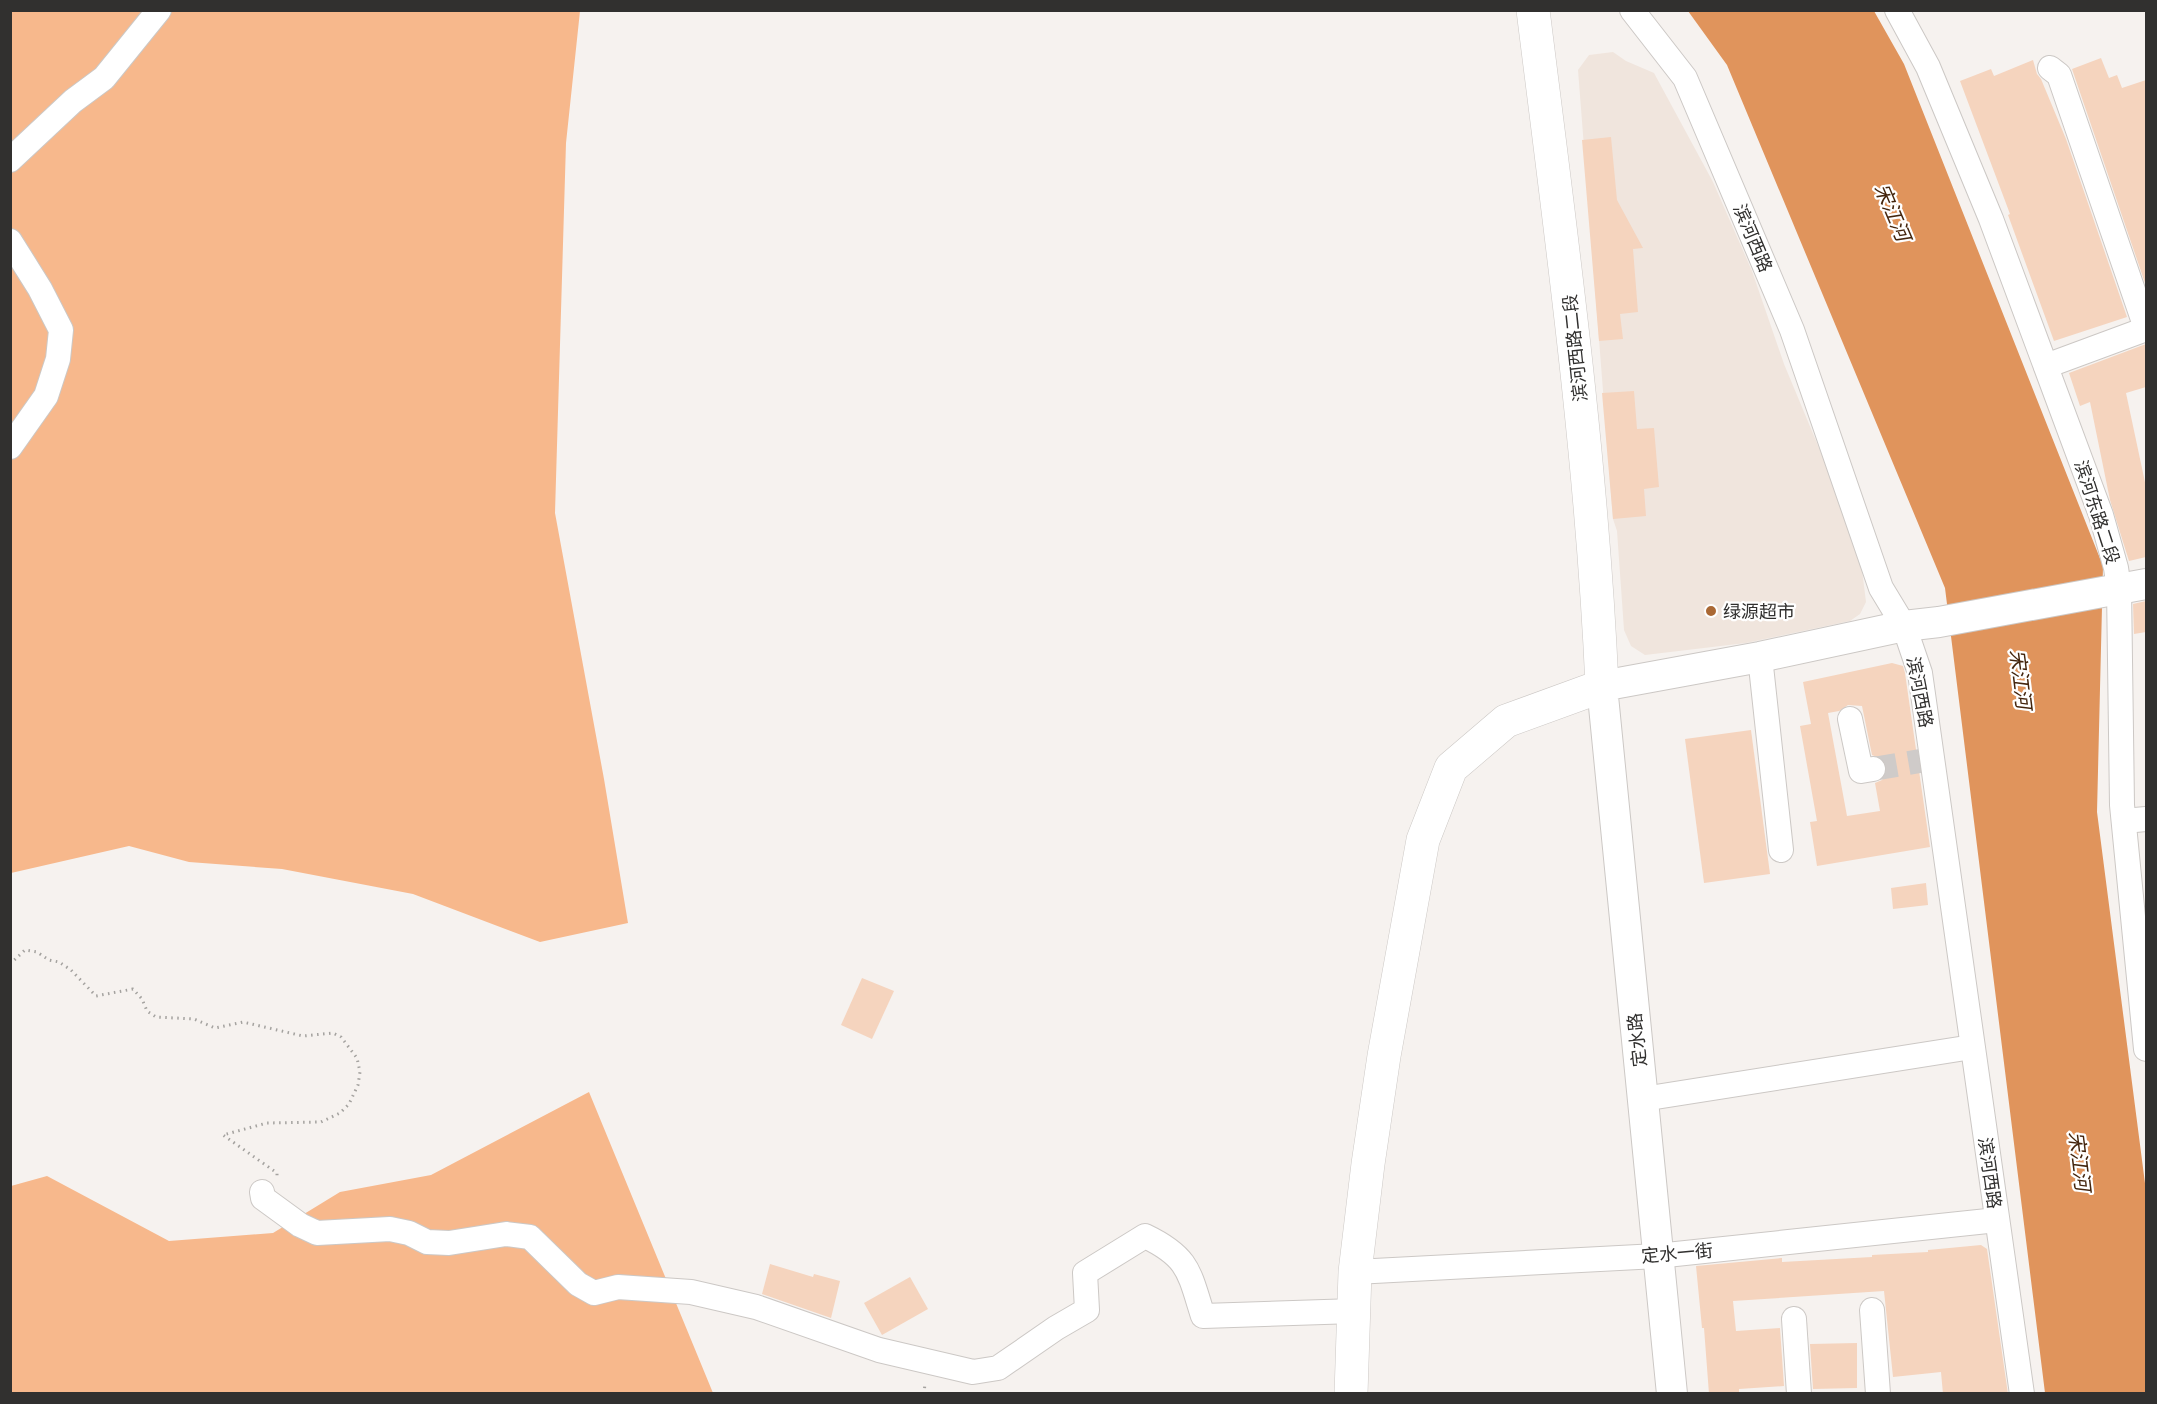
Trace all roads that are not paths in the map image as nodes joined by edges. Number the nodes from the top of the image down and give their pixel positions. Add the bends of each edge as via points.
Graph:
1 (159, 10) edge
2 (1632, 10) edge
3 (1897, 10) edge
4 (1536, 12) edge
5 (2050, 68) dead end
6 (10, 160) edge
7 (10, 241) edge
8 (2146, 328) edge
9 (2046, 366) junction
10 (10, 447) edge
11 (2133, 586) edge
12 (1904, 626) junction
13 (1760, 657) junction
14 (1602, 687) junction
15 (1850, 719) dead end
16 (1873, 769) dead end
17 (2135, 820) edge
18 (1781, 850) dead end
19 (1972, 1047) junction
20 (2146, 1049) edge
21 (1643, 1099) junction
22 (262, 1192) road end
23 (1997, 1220) junction
24 (1657, 1256) junction
25 (1355, 1272) junction
26 (1872, 1310) dead end
27 (1355, 1311) junction
28 (1794, 1319) dead end
29 (1351, 1394) edge
30 (1672, 1394) edge
31 (1799, 1394) edge
32 (1878, 1394) edge
33 (2022, 1394) edge

1 - 6 street via 104,78 73,101
2 - 12 street, 滨河西路 via 1685,78 1792,330 1881,588
3 - 9 street, 滨河东路二段 via 1928,67
4 - 14 highway, 滨河西路二段 via 1577,359
5 - 8 street via 2059,75
7 - 10 street via 61,330 58,359 46,396
8 - 9 street
9 - 11 street, 滨河东路二段 via 2101,515 2116,568
11 - 12 main road
11 - 17 street, 滨河东路二段
12 - 13 main road
12 - 19 street, 滨河西路 via 1920,673 1926,761
13 - 14 main road
13 - 18 street
14 - 21 main road, 定水路
14 - 25 highway via 1506,721 1451,768 1423,840 1381,1078
15 - 16 street via 1861,771
17 - 20 street, 滨河东路二段
19 - 21 street
19 - 23 street, 滨河西路
21 - 24 main road, 定水路
22 - 27 street via 262,1198 317,1233 390,1229 427,1242 449,1243 506,1234 530,1237 578,1284 594,1293 618,1287 691,1292 756,1307 879,1350 973,1372 998,1368 1087,1310 1085,1273 1145,1236 1178,1256 1190,1274 1203,1316
23 - 24 street, 定水一街
23 - 33 street, 滨河西路
24 - 25 street, 定水一街
24 - 30 main road, 定水路
25 - 27 highway
26 - 32 street
27 - 29 highway
28 - 31 street

